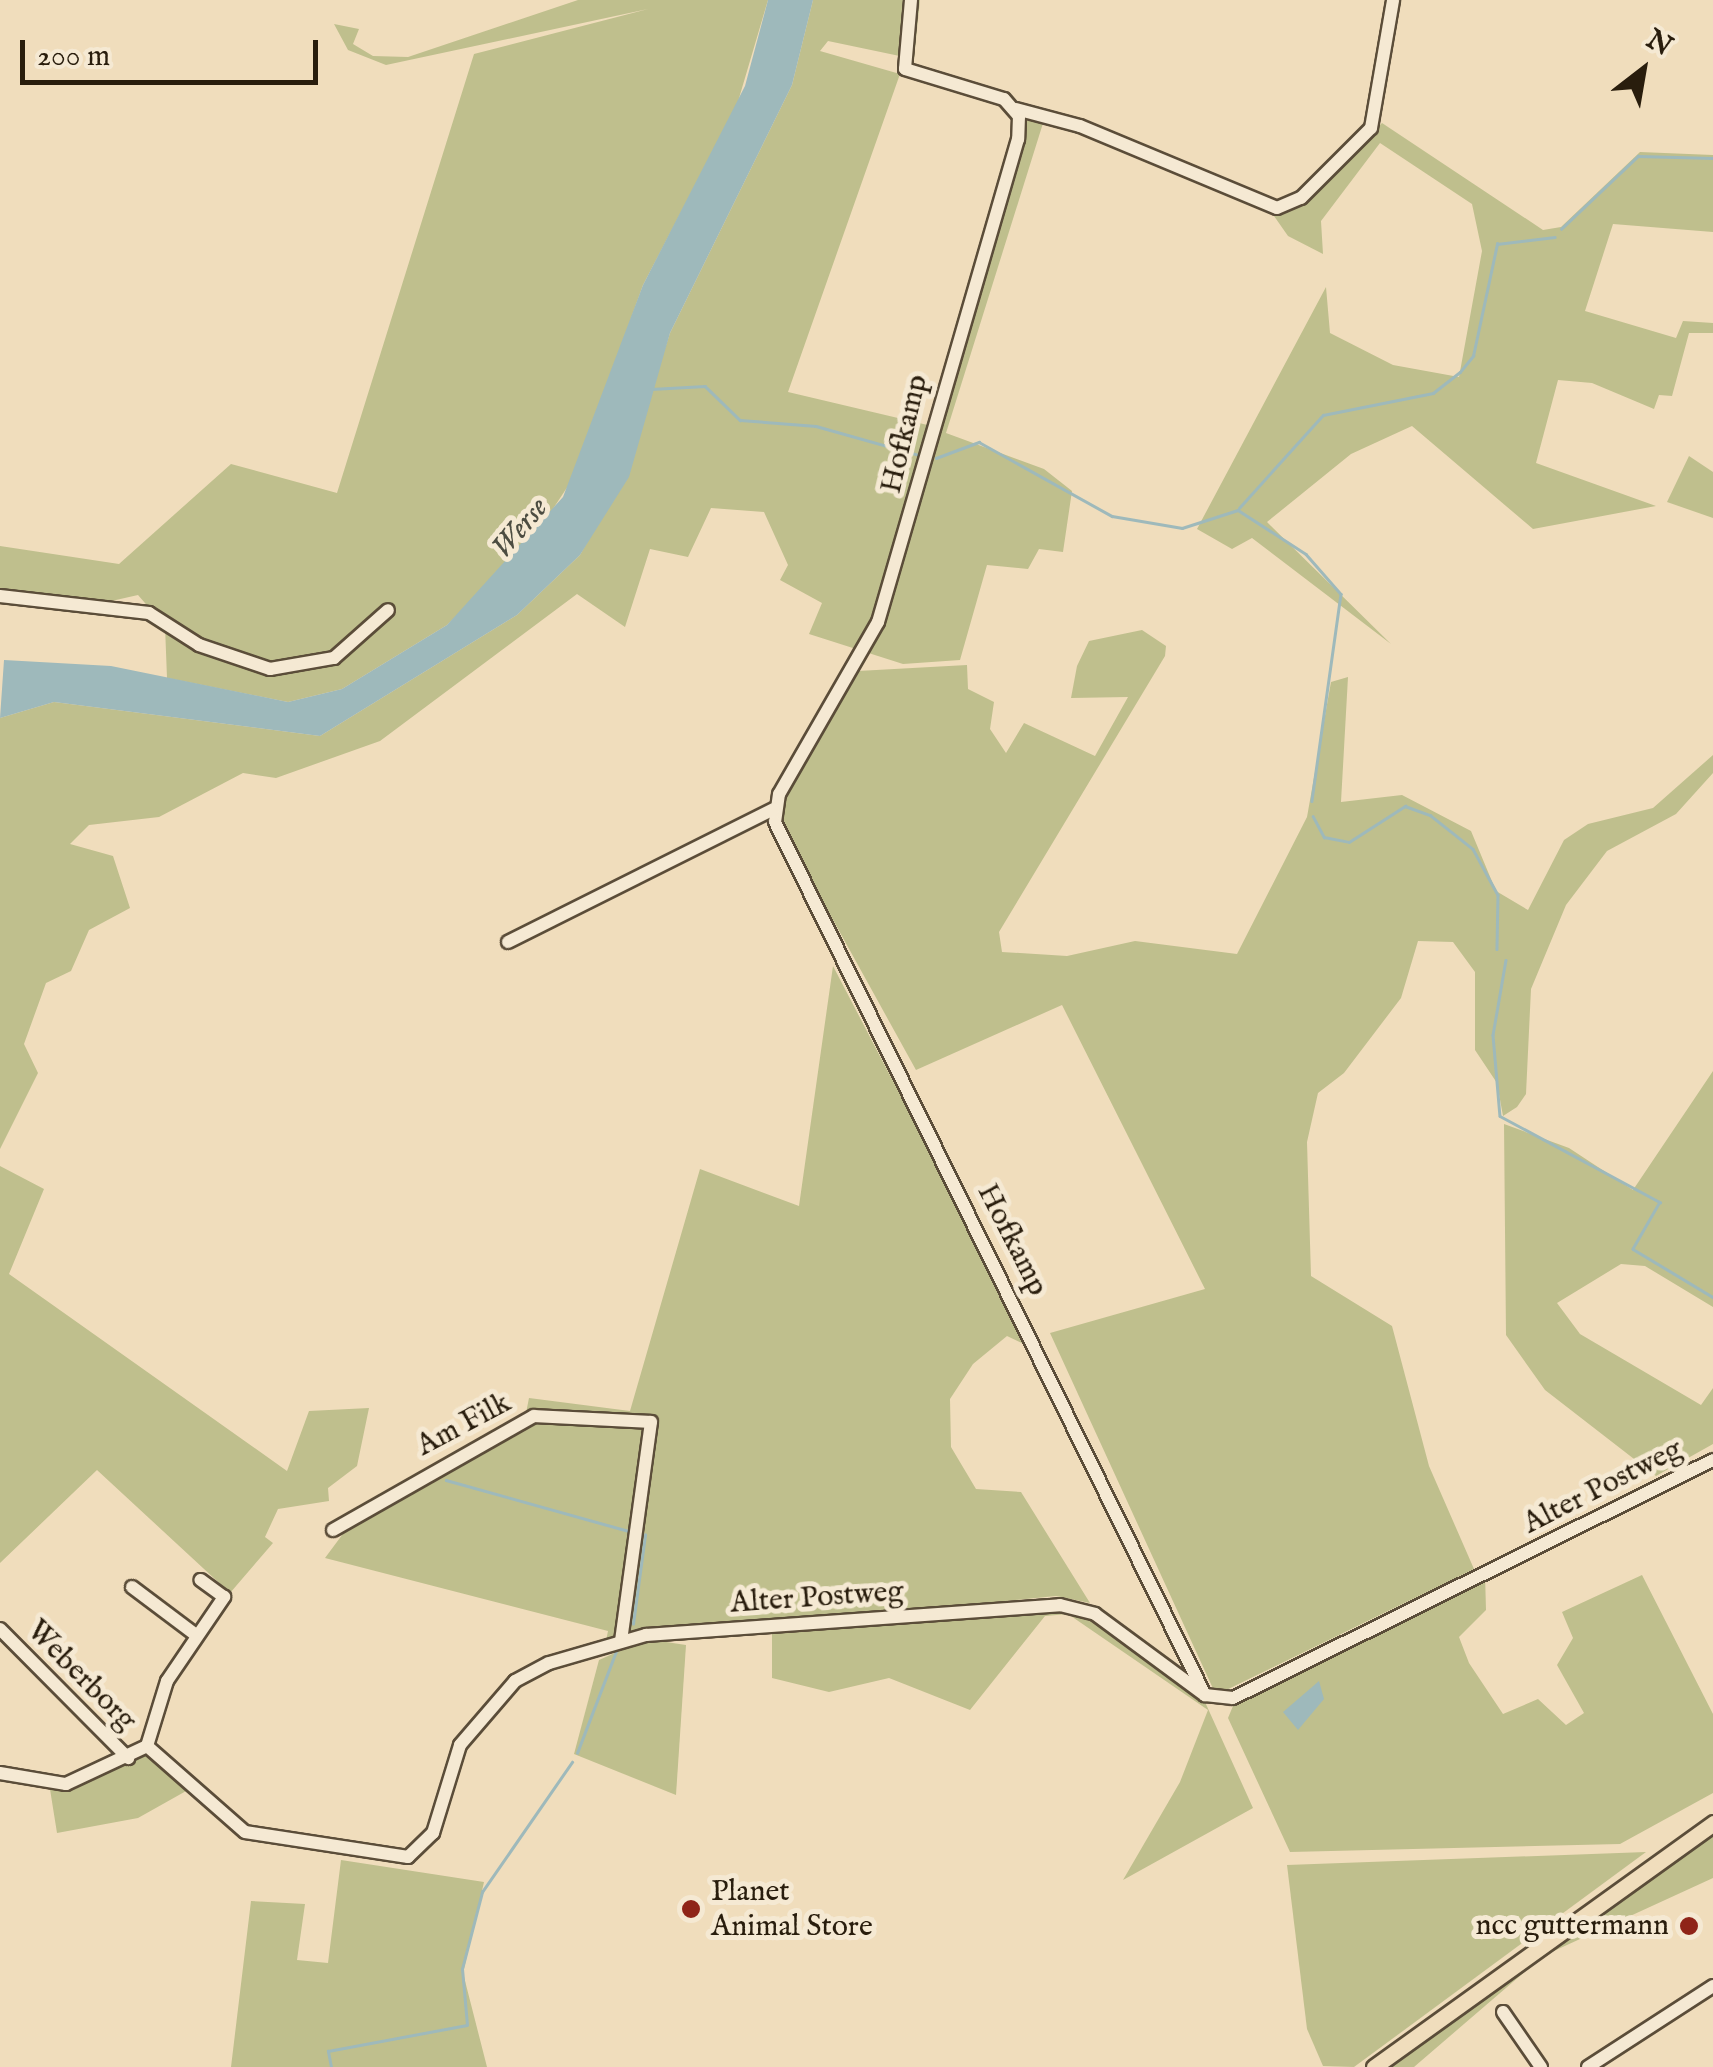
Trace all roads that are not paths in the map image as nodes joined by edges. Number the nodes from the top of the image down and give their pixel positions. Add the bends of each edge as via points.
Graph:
1 (911, 0) edge
2 (1393, 0) edge
3 (1016, 109) junction
4 (0, 596) edge
5 (388, 610) dead end
6 (774, 809) junction
7 (508, 942) dead end
8 (1713, 1460) edge
9 (334, 1530) dead end
10 (201, 1580) dead end
11 (132, 1587) dead end
12 (0, 1629) edge
13 (196, 1635) junction
14 (621, 1641) junction
15 (1205, 1695) junction
16 (147, 1746) junction
17 (128, 1758) junction
18 (0, 1773) edge
19 (1713, 1823) edge
20 (1713, 1986) edge
21 (1503, 2012) dead end
22 (1374, 2067) edge
23 (1541, 2067) edge
24 (1588, 2067) edge

1 - 3 street via 906,68
2 - 3 street via 1372,128 1301,198 1277,208 1080,126
3 - 6 street, Hofkamp via 1014,162 945,368 905,544 878,622
4 - 5 street via 149,613 236,661 297,670 361,642
6 - 7 street
6 - 15 street, Hofkamp
8 - 15 street, Alter Postweg via 1234,1698
9 - 14 street, Am Filk via 534,1416 651,1422
10 - 13 street via 224,1597
11 - 13 street
12 - 17 street, Weberborg
13 - 16 street via 167,1680
14 - 15 street, Alter Postweg via 1060,1606 1095,1614
14 - 16 street, Alter Postweg via 515,1681 460,1745 433,1833 408,1857 245,1832
16 - 17 street
17 - 18 street via 66,1784
19 - 22 main road
20 - 24 street
21 - 23 street

